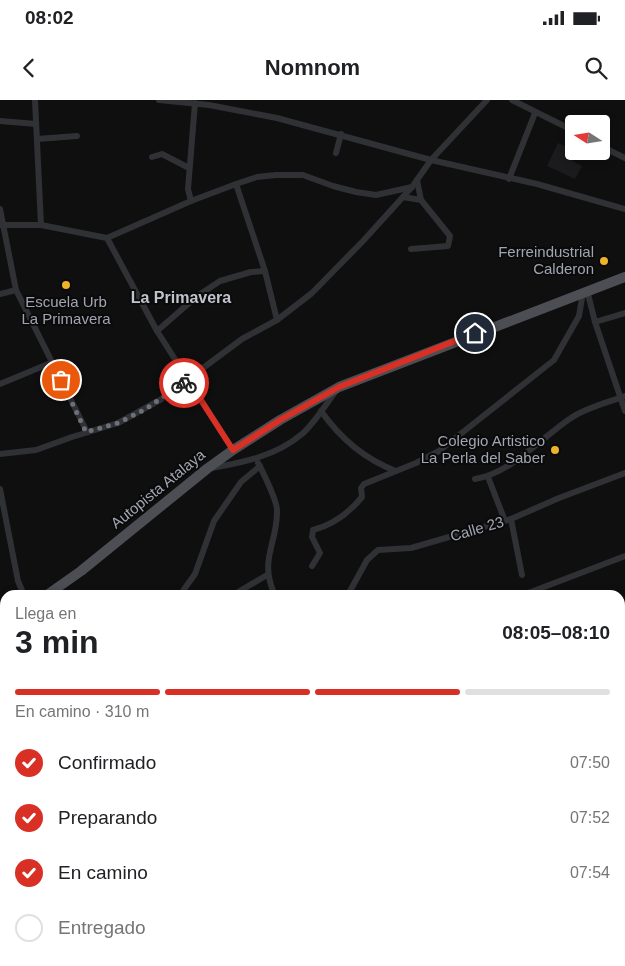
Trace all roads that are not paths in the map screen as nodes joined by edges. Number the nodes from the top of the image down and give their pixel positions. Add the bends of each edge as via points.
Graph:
1 (35, 100) edge
2 (163, 100) edge
3 (487, 100) edge
4 (512, 100) edge
5 (195, 103) junction
6 (535, 113) junction
7 (0, 121) edge
8 (36, 124) junction
9 (565, 127) edge
10 (341, 134) junction
11 (77, 136) dead end
12 (37, 139) junction
13 (610, 150) edge
14 (336, 153) dead end
15 (152, 157) dead end
16 (625, 158) edge
17 (431, 160) junction
18 (189, 168) junction
19 (509, 179) junction
20 (417, 180) junction
21 (236, 184) junction
22 (412, 187) junction
23 (403, 198) junction
24 (191, 200) junction
25 (421, 200) junction
26 (0, 209) edge
27 (625, 209) edge
28 (2, 224) edge
29 (41, 224) junction
30 (107, 238) junction
31 (411, 249) dead end
32 (265, 271) junction
33 (625, 277) edge
34 (16, 290) junction
35 (585, 291) junction
36 (0, 294) edge
37 (625, 313) edge
38 (277, 320) junction
39 (595, 322) junction
40 (157, 330) junction
41 (53, 362) junction
42 (188, 380) junction
43 (0, 384) edge
44 (339, 387) junction
45 (622, 397) edge
46 (321, 411) junction
47 (625, 412) edge
48 (86, 432) junction
49 (233, 450) junction
50 (0, 454) edge
51 (257, 459) junction
52 (260, 466) junction
53 (208, 468) junction
54 (396, 470) junction
55 (625, 473) edge
56 (488, 477) junction
57 (475, 479) dead end
58 (0, 490) edge
59 (3, 518) edge
60 (508, 520) junction
61 (625, 556) edge
62 (312, 566) dead end
63 (267, 575) junction
64 (522, 575) dead end
65 (22, 590) edge
66 (57, 590) edge
67 (183, 590) edge
68 (242, 590) edge
69 (273, 590) edge
70 (350, 590) edge
71 (536, 590) edge

1 - 8 street
2 - 5 street
3 - 17 street
4 - 6 street
5 - 10 street
5 - 18 street
6 - 9 street
6 - 19 street
7 - 8 street
8 - 12 street
10 - 14 street
10 - 17 street
11 - 12 street
12 - 29 street
13 - 16 street
15 - 18 street via 162,154
17 - 19 street
17 - 20 street
18 - 24 street
19 - 27 street
20 - 22 street
20 - 25 street
21 - 22 street via 257,177 303,175 356,192 376,194
21 - 24 street
21 - 32 street
22 - 23 street
23 - 25 street
23 - 38 street via 312,293
24 - 30 street
25 - 31 street via 450,236 450,241 448,246
26 - 28 street
28 - 29 street
28 - 34 street
29 - 30 street
30 - 40 street
32 - 38 street
32 - 40 street via 220,281
33 - 35 main road, Autopista Atalaya
34 - 36 street
34 - 41 street
35 - 39 street
35 - 44 main road, Autopista Atalaya
35 - 54 street via 580,316 554,360 439,451
37 - 39 street
38 - 42 street via 242,339
39 - 45 street
40 - 42 street
41 - 43 street
41 - 48 street
42 - 48 street via 144,410 118,423
42 - 49 street
44 - 46 street
44 - 49 main road, Autopista Atalaya
45 - 47 street
45 - 56 street via 573,416 523,455
46 - 51 street via 303,433
46 - 54 street via 333,427 367,457
48 - 50 street via 36,450
49 - 53 main road, Autopista Atalaya
51 - 52 street
51 - 53 street
52 - 63 street via 278,508
52 - 67 street via 241,482 214,521 194,574
53 - 66 main road, Autopista Atalaya
54 - 62 street via 364,484 358,503 334,523 313,530 312,537 320,553
55 - 60 street, Calle 23
56 - 57 street
56 - 60 street
58 - 59 street
59 - 65 street
60 - 64 street
60 - 70 street, Calle 23 via 411,548 378,550 367,560
61 - 71 street
63 - 68 street
63 - 69 street

